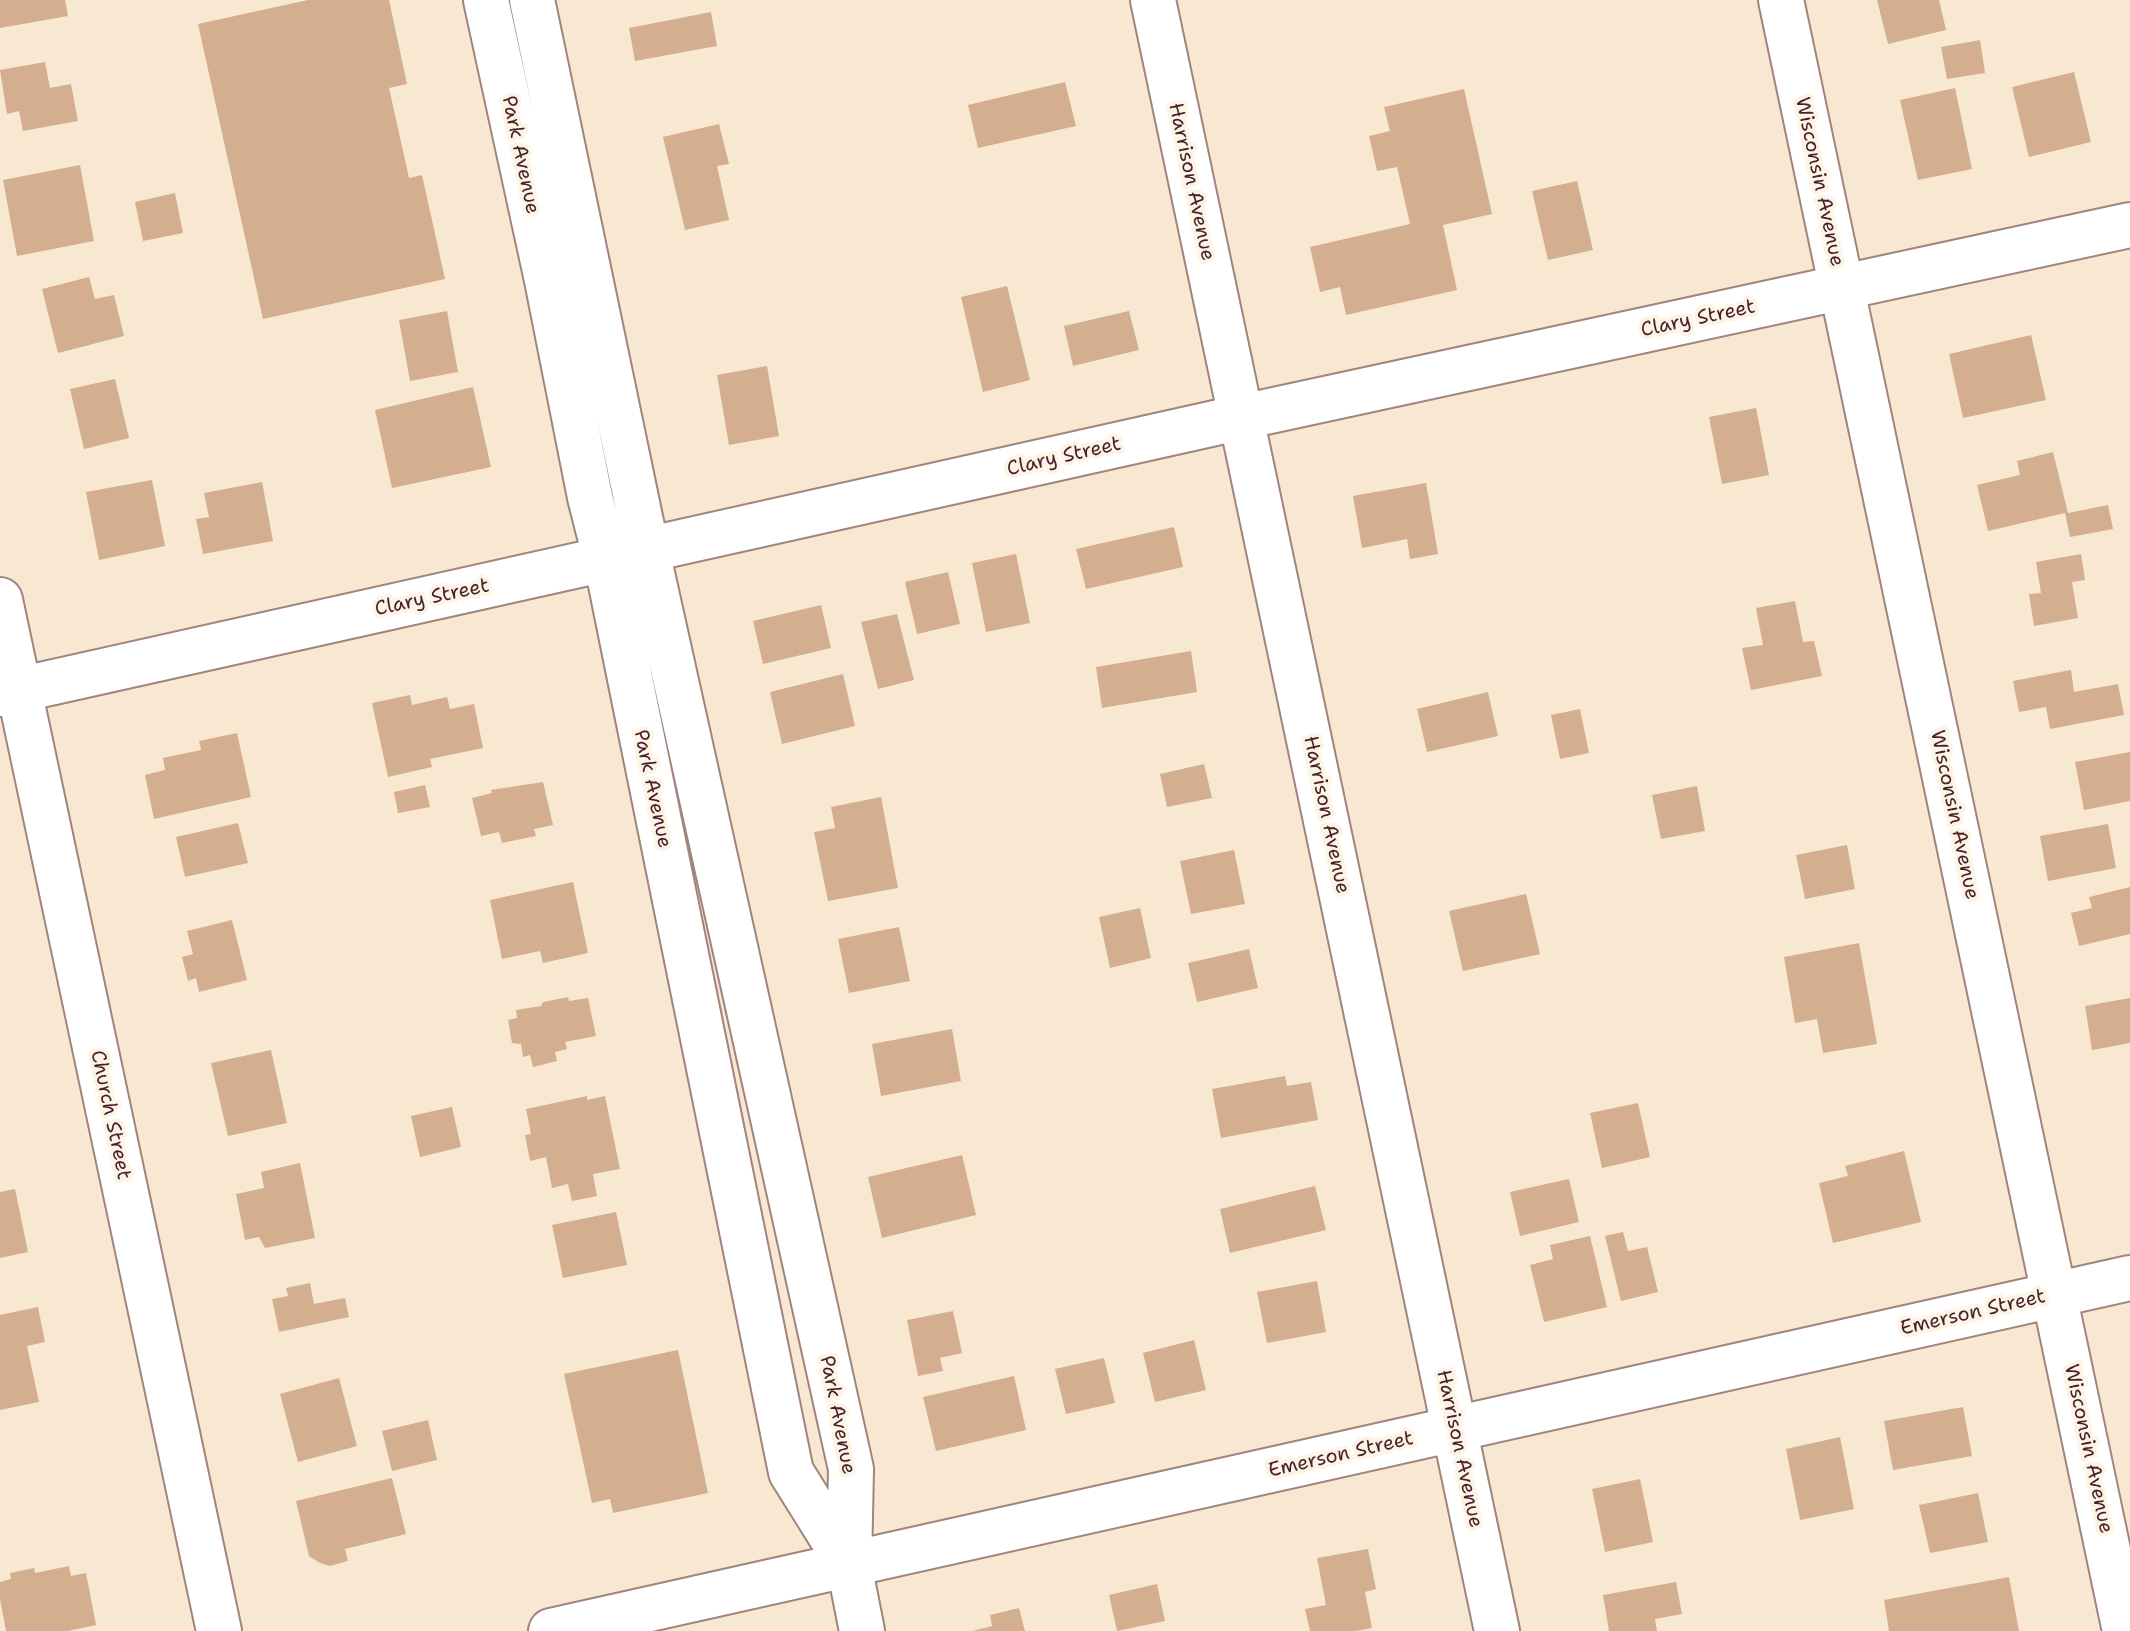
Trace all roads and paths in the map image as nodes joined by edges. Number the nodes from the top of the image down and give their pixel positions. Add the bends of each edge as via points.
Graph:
1 (486, 0) edge
2 (532, 0) edge
3 (1153, 0) edge
4 (1781, 0) edge
5 (2130, 225) edge
6 (1841, 288) junction
7 (1242, 417) junction
8 (627, 556) junction
9 (0, 600) edge
10 (10, 692) edge
11 (2130, 1278) edge
12 (2056, 1294) junction
13 (1456, 1430) junction
14 (849, 1565) junction
15 (219, 1631) edge
16 (551, 1631) edge
17 (862, 1631) edge
18 (1497, 1631) edge
19 (2125, 1631) edge

1 - 8 street, Park Avenue via 590,497
2 - 8 street, Park Avenue
3 - 7 street, Harrison Avenue
4 - 6 street, Wisconsin Avenue
5 - 6 street, Clary Street
6 - 7 street, Clary Street
6 - 12 street, Wisconsin Avenue
7 - 8 street, Clary Street
7 - 13 street, Harrison Avenue
8 - 10 street, Clary Street
8 - 14 street, Park Avenue via 851,1469
8 - 14 street, Park Avenue via 791,1472
9 - 10 street, Church Street
10 - 15 street, Church Street
11 - 12 street, Emerson Street
12 - 13 street, Emerson Street
12 - 19 street, Wisconsin Avenue
13 - 14 street, Emerson Street
13 - 18 street, Harrison Avenue
14 - 16 street, Emerson Street
14 - 17 street, Park Avenue

